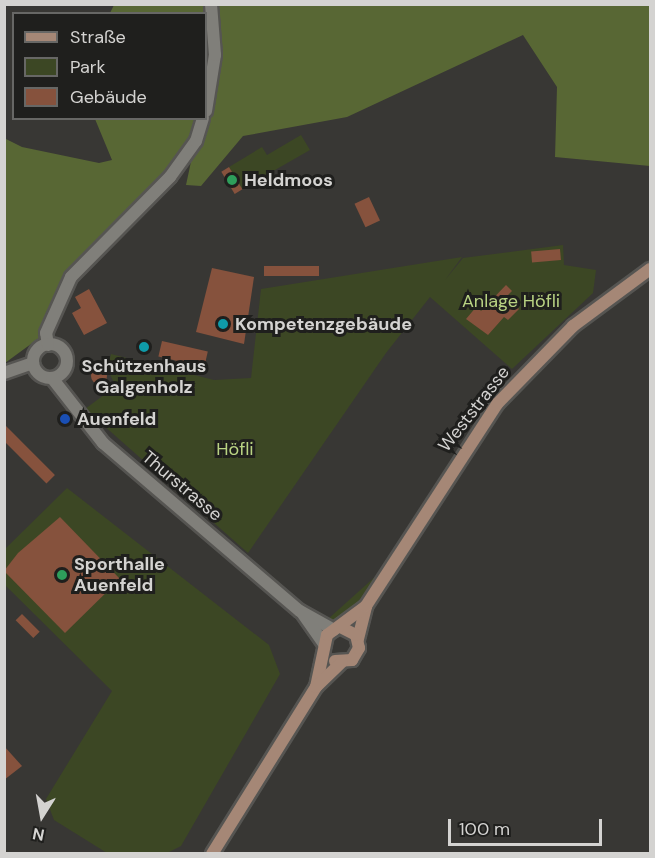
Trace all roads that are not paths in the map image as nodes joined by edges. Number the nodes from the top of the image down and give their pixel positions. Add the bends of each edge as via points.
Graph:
1 (211, 4) edge
2 (207, 105) edge
3 (202, 120) edge
4 (651, 269) edge
5 (48, 345) junction
6 (33, 363) junction
7 (4, 373) edge
8 (52, 378) junction
9 (366, 606) junction
10 (300, 611) junction
11 (338, 629) junction
12 (358, 639) junction
13 (325, 648) junction
14 (342, 662) junction
15 (316, 687) junction
16 (213, 854) edge

1 - 2 street via 215,55
3 - 5 street via 196,141 170,177 71,277 46,333
4 - 9 main road, Weststrasse via 573,326 497,404
5 - 6 street via 39,349
5 - 8 street via 58,346 67,358 64,371
6 - 7 street
6 - 8 street, Thurstrasse via 38,373
8 - 10 street, Thurstrasse via 103,443
9 - 11 main road, Weststrasse
9 - 12 main road, Weststrasse
10 - 11 street, Thurstrasse
10 - 13 street, Thurstrasse
11 - 12 main road
11 - 13 main road, Weststrasse
12 - 14 main road, Weststrasse via 355,656
13 - 14 main road
13 - 15 main road, Weststrasse
14 - 15 main road
15 - 16 main road

